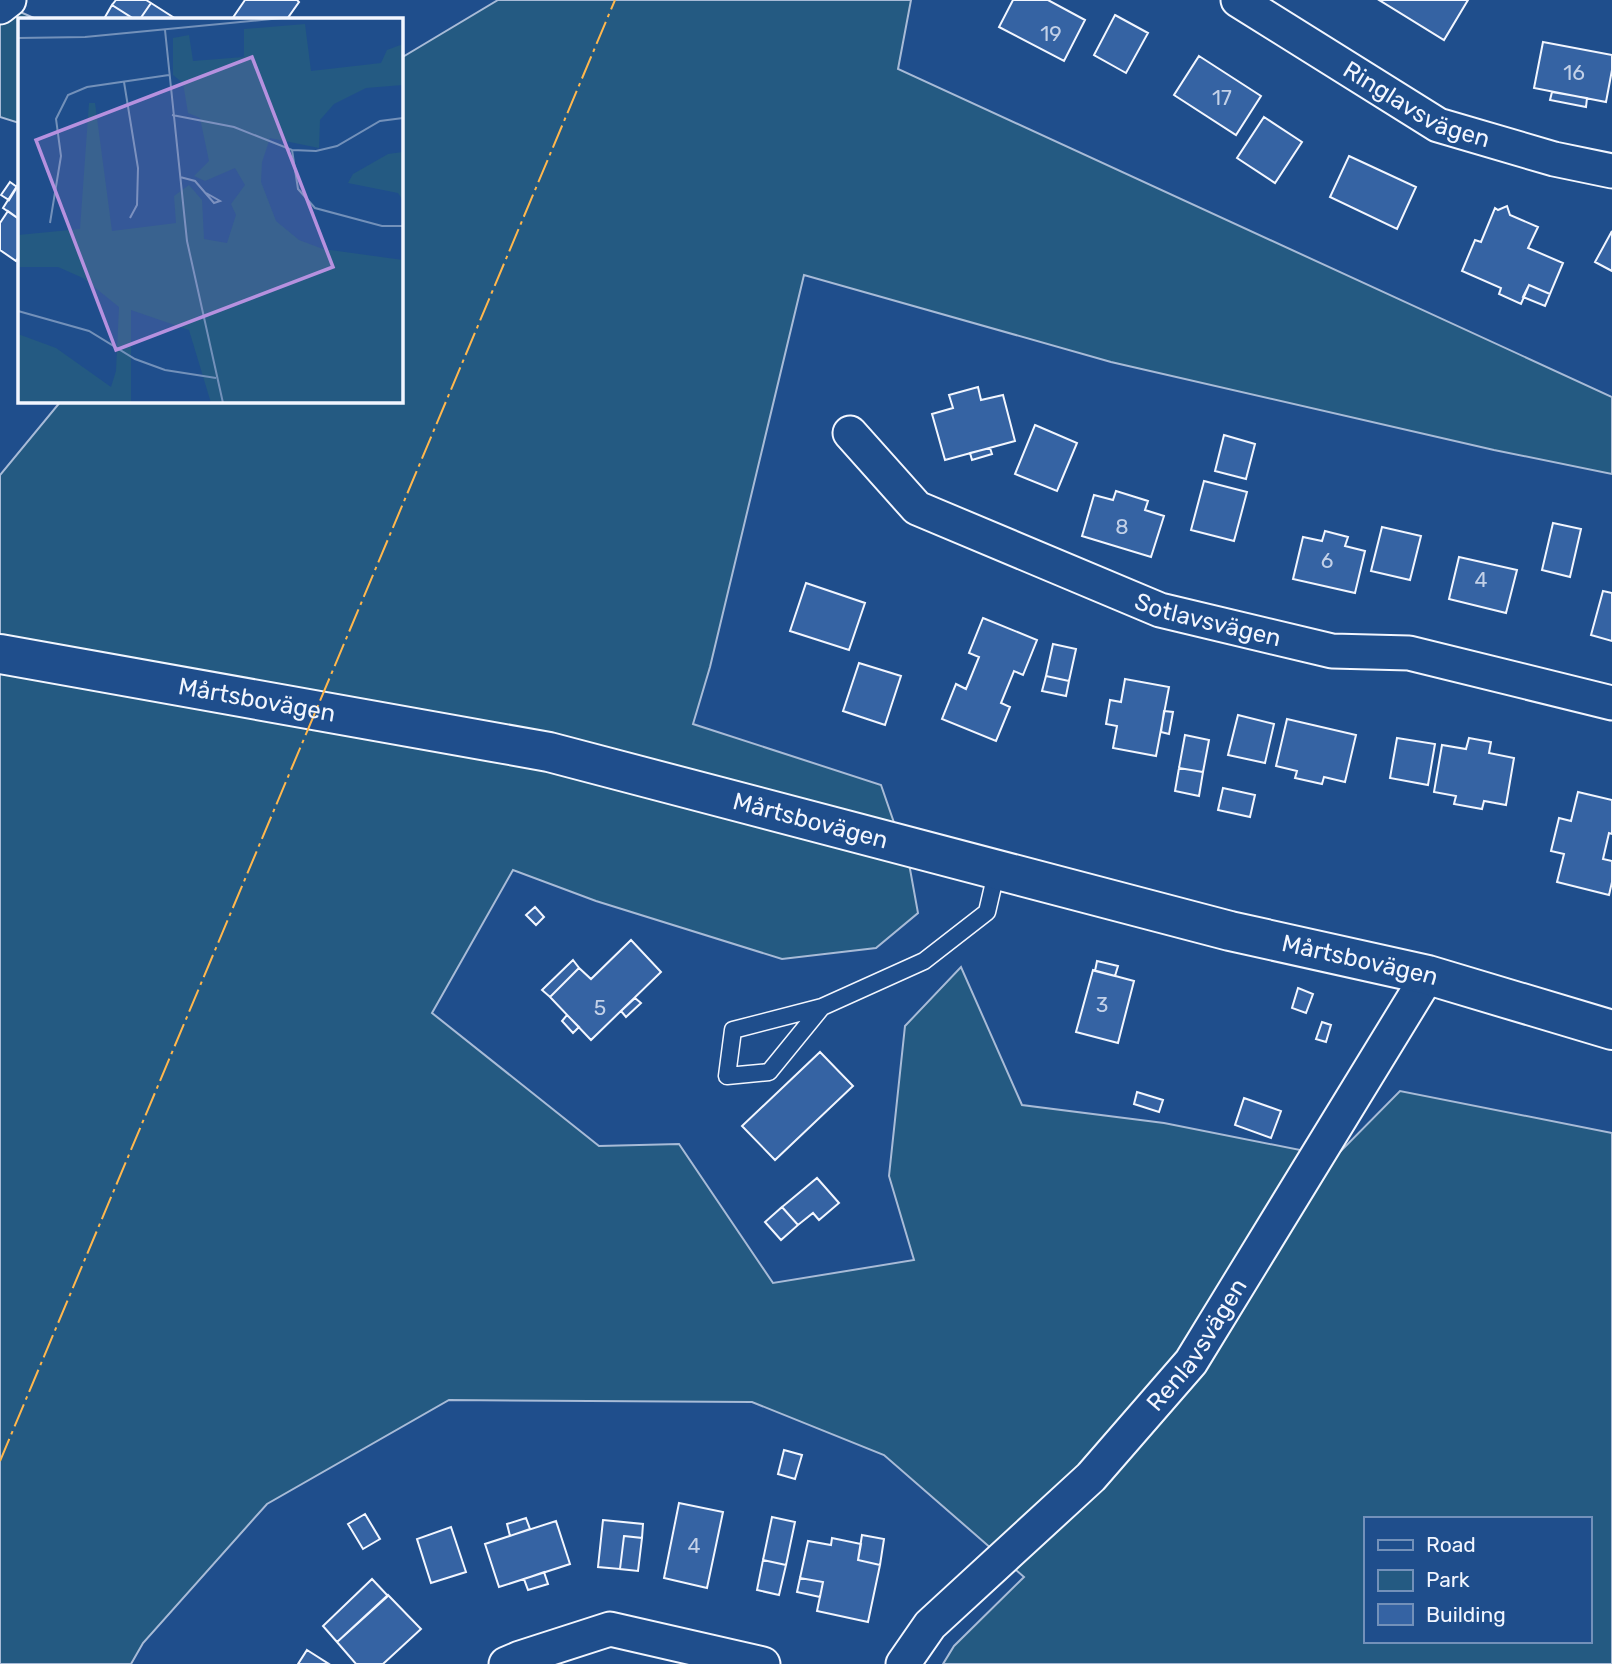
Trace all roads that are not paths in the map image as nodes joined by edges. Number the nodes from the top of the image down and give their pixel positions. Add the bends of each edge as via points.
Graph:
1 (9, 0) edge
2 (1238, 0) edge
3 (0, 7) edge
4 (1612, 171) edge
5 (850, 433) dead end
6 (0, 654) edge
7 (1612, 703) edge
8 (997, 869) junction
9 (1429, 975) junction
10 (822, 1007) junction
11 (1612, 1030) edge
12 (506, 1664) edge
13 (763, 1664) edge
14 (903, 1664) edge

1 - 3 street
2 - 4 street, Ringlavsvägen via 1438,125
5 - 7 street, Sotlavsvägen via 917,508 1160,610 1332,651 1409,653
6 - 8 street, Mårtsbovägen via 549,752
8 - 9 street, Mårtsbovägen via 1230,931
8 - 10 lane via 987,912 925,961
9 - 11 street, Mårtsbovägen
9 - 14 street, Renlavsvägen via 1191,1362 1091,1477 930,1625
10 - 10 lane via 733,1030 727,1076 769,1072
12 - 13 street via 610,1629

